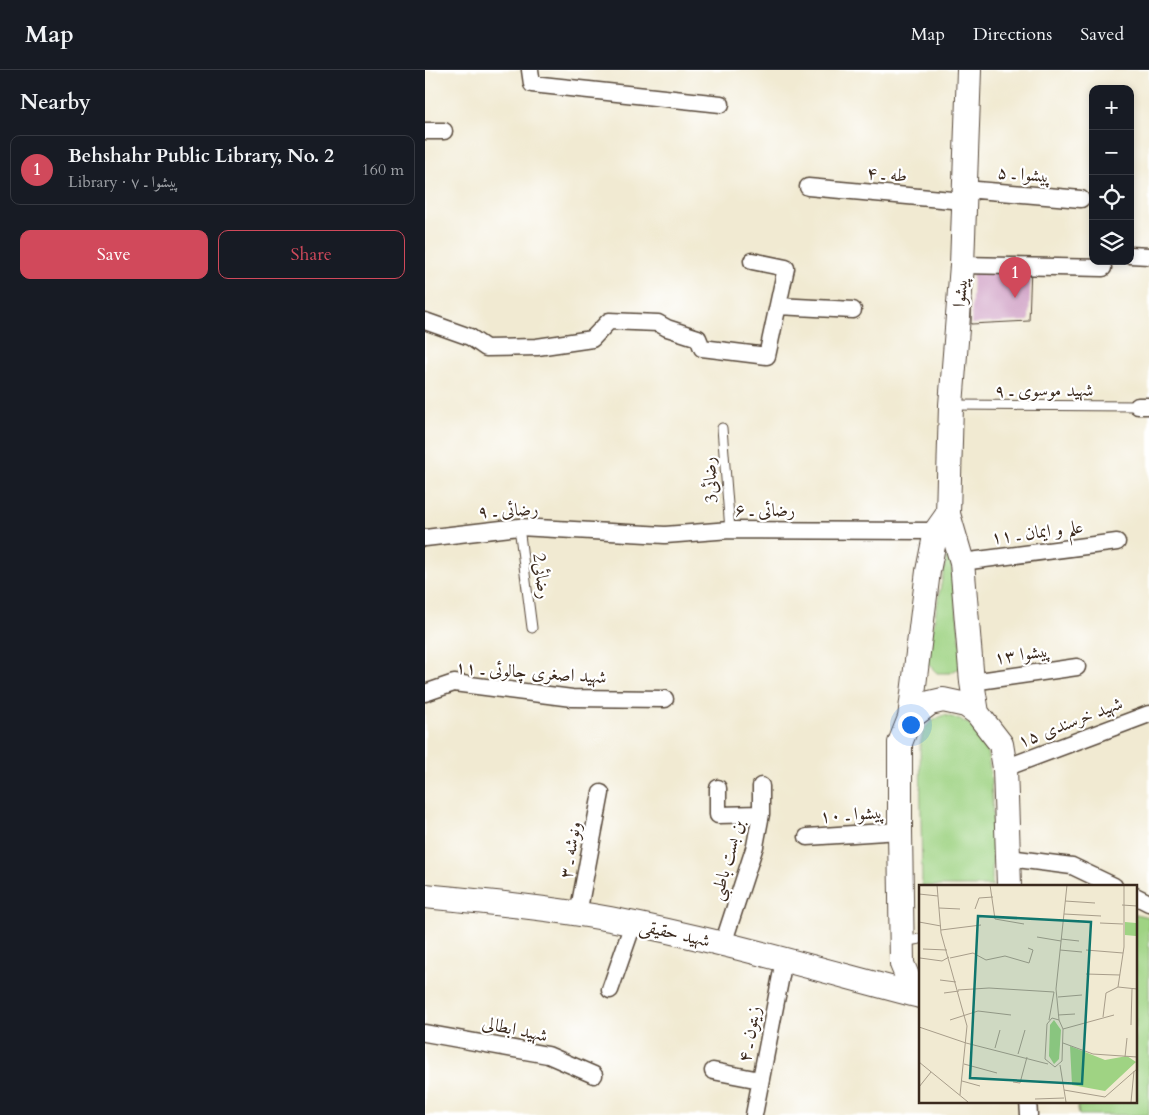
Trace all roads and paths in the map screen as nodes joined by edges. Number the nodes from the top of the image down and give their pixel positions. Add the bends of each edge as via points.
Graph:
1 (530, 70) edge
2 (969, 70) edge
3 (721, 104) dead end
4 (425, 131) edge
5 (444, 131) dead end
6 (808, 187) dead end
7 (964, 195) junction
8 (1081, 198) dead end
9 (1134, 255) edge
10 (1149, 256) edge
11 (752, 261) dead end
12 (962, 265) junction
13 (1103, 268) dead end
14 (778, 306) junction
15 (853, 310) dead end
16 (425, 321) edge
17 (951, 406) junction
18 (1143, 406) edge
19 (722, 428) dead end
20 (942, 522) junction
21 (519, 527) junction
22 (730, 530) junction
23 (594, 531) joint
24 (425, 538) edge
25 (1117, 542) dead end
26 (962, 562) junction
27 (532, 628) dead end
28 (1077, 667) dead end
29 (972, 682) junction
30 (425, 693) edge
31 (665, 699) dead end
32 (977, 713) junction
33 (1149, 714) edge
34 (910, 718) junction
35 (1005, 768) junction
36 (761, 786) dead end
37 (718, 788) dead end
38 (601, 793) dead end
39 (761, 814) junction
40 (900, 831) junction
41 (807, 837) dead end
42 (1009, 858) junction
43 (1009, 885) edge
44 (1112, 885) edge
45 (425, 896) edge
46 (1137, 897) edge
47 (1149, 903) edge
48 (578, 914) junction
49 (633, 924) junction
50 (911, 941) edge
51 (723, 944) junction
52 (784, 960) junction
53 (610, 990) dead end
54 (919, 995) edge
55 (919, 996) edge
56 (425, 1033) edge
57 (713, 1070) dead end
58 (594, 1075) dead end
59 (761, 1080) junction
60 (1028, 1102) edge
61 (754, 1115) edge
62 (1029, 1115) edge

1 - 3 street via 532,84
2 - 7 street, پیشوا
4 - 5 street
6 - 7 street, طه ـ ۴
7 - 8 street, پیشوا ـ ۵
7 - 12 street, پیشوا
9 - 10 street
11 - 14 street via 786,268
12 - 13 street
12 - 17 street, پیشوا
14 - 15 street
14 - 16 street via 767,356 701,348 698,338 658,323 609,321 592,339 537,347 486,348 470,336
17 - 18 lane, شهید موسوی ـ ۹
17 - 20 street, پیشوا
19 - 22 lane, رضائی3
20 - 22 street, رضائی ـ ۶
20 - 26 street
20 - 34 street via 928,571
21 - 23 street, رضائی ـ ۹
21 - 24 street, رضائی ـ ۹
21 - 27 lane, رضائی2
22 - 23 street, رضائی ـ ۶ via 665,535
25 - 26 street, علم و ایمان ـ ۱۱
26 - 29 street
28 - 29 street, پیشوا ۱۳
29 - 32 street
30 - 31 street, شهید اصغری چالوئی ـ ۱۱ via 454,683 572,698
32 - 34 street via 965,705 943,700 930,703
32 - 35 street via 1001,744
33 - 35 street, شهید خرسندی ۱۵
34 - 40 street via 901,743
35 - 42 street
36 - 39 street, بن بست باطبی
37 - 39 street via 718,814
38 - 48 street, ونوشه ـ ۳
39 - 51 street, بن بست باطبی via 755,846
40 - 41 street, پیشوا ـ ۱۰
40 - 50 street
42 - 43 street
42 - 44 street via 1072,866
45 - 48 street, شهید حقیقی
46 - 47 street
48 - 49 street, شهید حقیقی
49 - 51 street, شهید حقیقی
49 - 53 street
50 - 54 street via 902,964
51 - 52 street, شهید حقیقی
52 - 55 street, شهید حقیقی
52 - 59 street, زیتون ـ ۴
56 - 58 street, شهید ابطالی via 548,1055
57 - 59 street
59 - 61 street, زیتون ـ ۴
60 - 62 street

